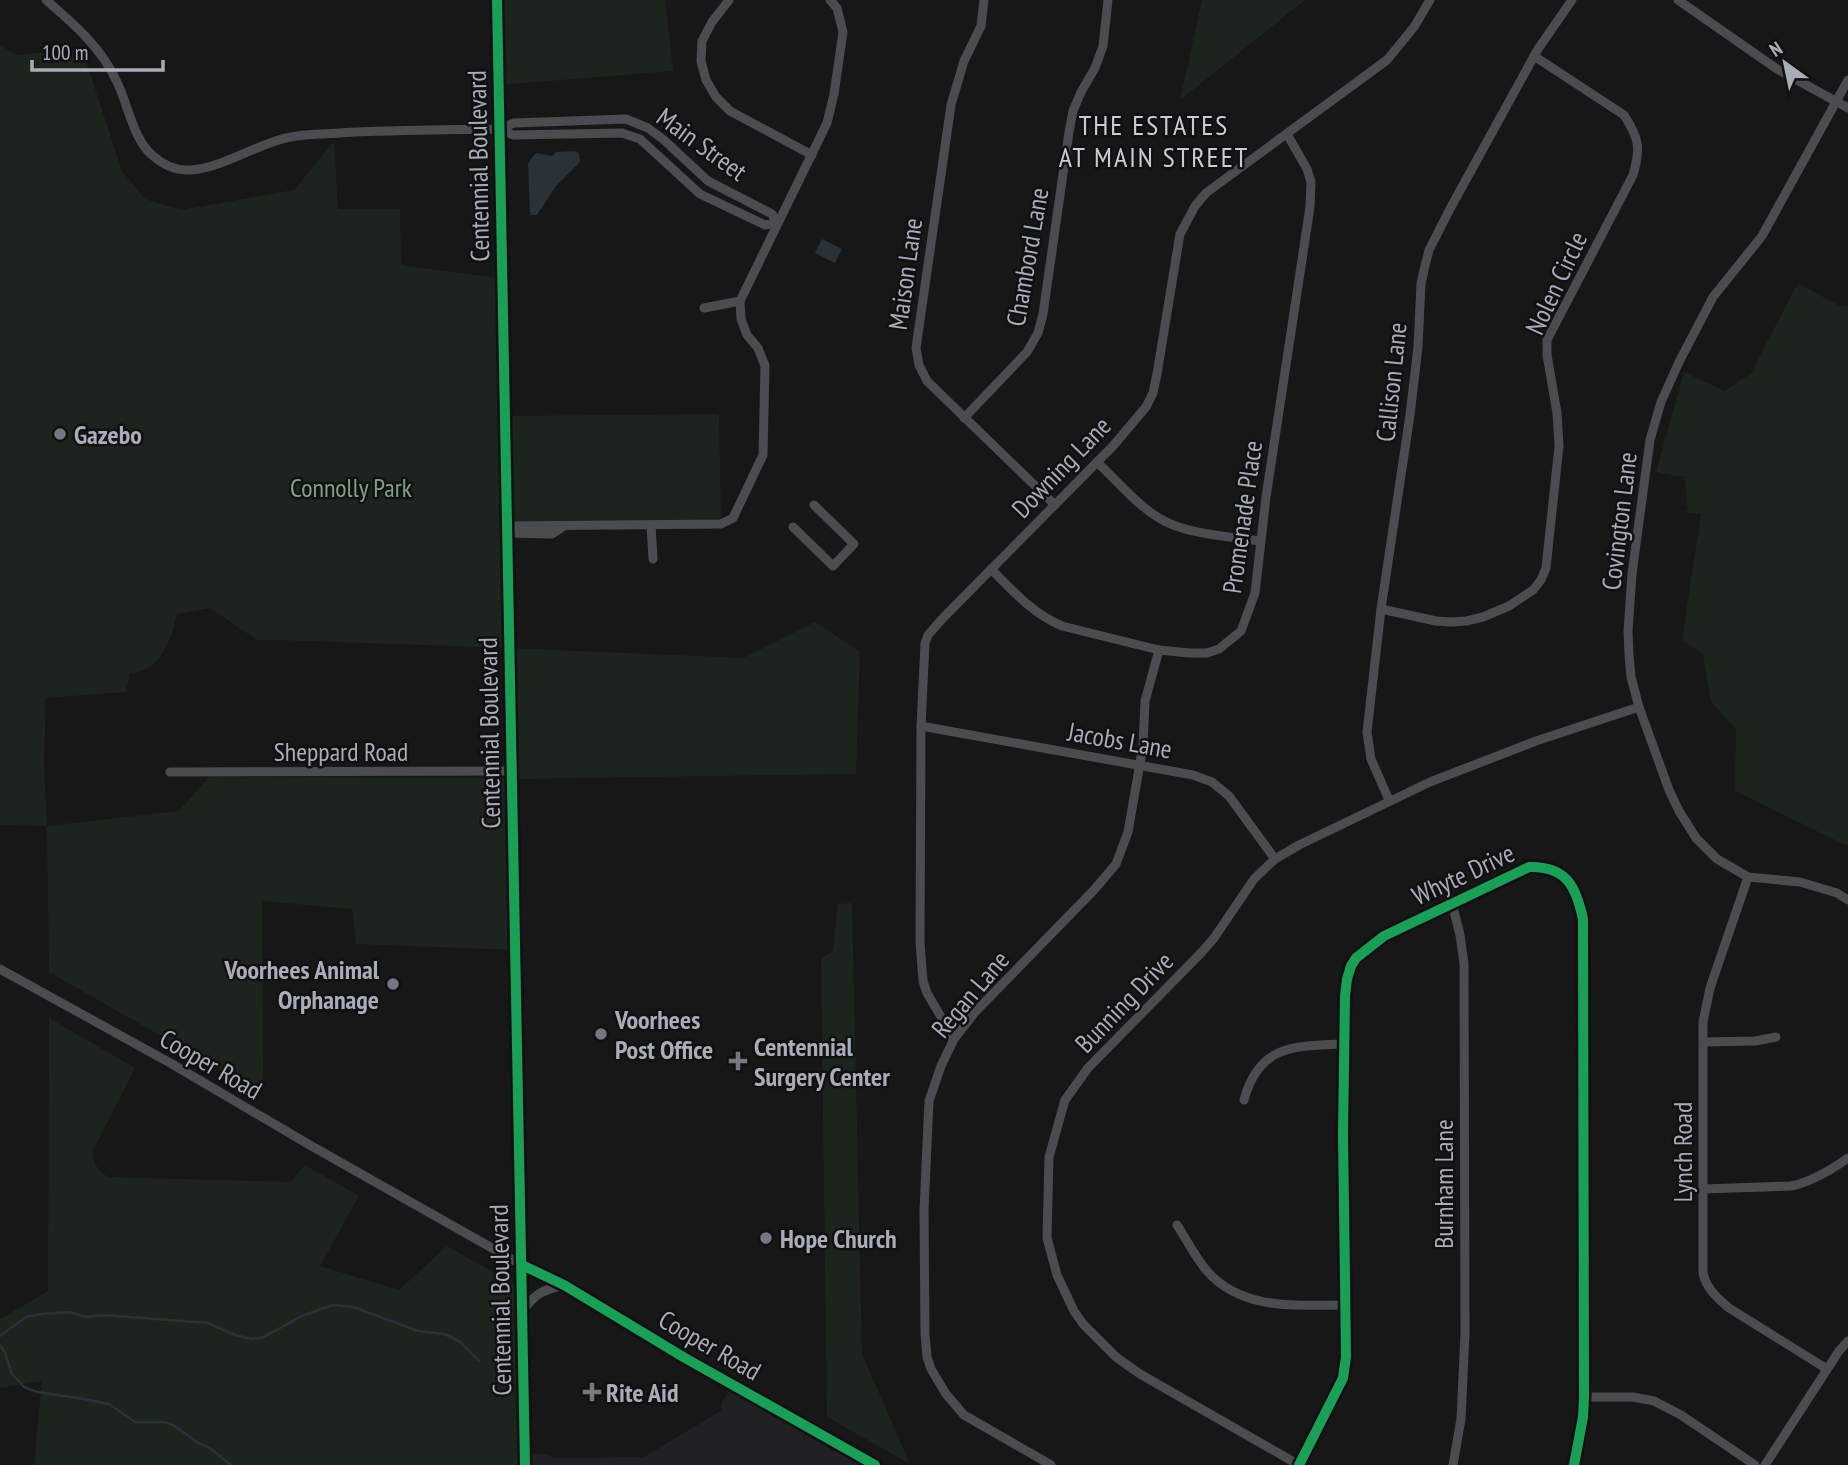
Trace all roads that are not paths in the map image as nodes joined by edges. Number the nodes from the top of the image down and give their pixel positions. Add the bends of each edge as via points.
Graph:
1 (46, 0) edge
2 (497, 0) edge
3 (729, 0) edge
4 (830, 0) edge
5 (984, 0) edge
6 (1108, 0) edge
7 (1430, 0) edge
8 (1572, 0) edge
9 (1678, 0) edge
10 (1534, 56) junction
11 (1848, 80) edge
12 (1836, 101) junction
13 (1848, 108) edge
14 (500, 129) junction
15 (1287, 134) junction
16 (812, 155) junction
17 (777, 223) junction
18 (740, 301) junction
19 (704, 308) dead end
20 (964, 418) junction
21 (1097, 462) junction
22 (1055, 505) junction
23 (814, 506) dead end
24 (651, 525) junction
25 (793, 527) dead end
26 (508, 529) junction
27 (1261, 541) junction
28 (653, 559) dead end
29 (990, 569) junction
30 (1381, 609) junction
31 (1159, 650) junction
32 (1639, 707) junction
33 (921, 726) junction
34 (1140, 765) junction
35 (512, 771) junction
36 (170, 772) dead end
37 (1389, 800) junction
38 (1275, 859) junction
39 (1748, 877) junction
40 (1848, 900) edge
41 (1452, 903) junction
42 (0, 969) edge
43 (1776, 1037) dead end
44 (954, 1039) junction
45 (1703, 1042) junction
46 (1344, 1044) junction
47 (1244, 1100) dead end
48 (1848, 1158) edge
49 (1703, 1189) junction
50 (1177, 1225) dead end
51 (522, 1265) junction
52 (564, 1285) junction
53 (1345, 1305) junction
54 (523, 1310) junction
55 (1848, 1341) edge
56 (1827, 1369) junction
57 (1584, 1397) junction
58 (525, 1465) edge
59 (875, 1465) edge
60 (1051, 1465) edge
61 (1299, 1465) edge
62 (1453, 1465) edge
63 (1574, 1465) edge
64 (1755, 1465) edge
65 (1765, 1465) edge

1 - 14 street, Main Street via 102,53 143,147 161,163 180,170 203,168 296,136
2 - 14 main road, Centennial Boulevard
3 - 16 street via 702,41 706,80 730,111
4 - 16 street via 843,32 827,123
5 - 20 street, Maison Lane via 981,26 951,105 916,348 927,381
6 - 20 street, Chambord Lane via 1103,46 1073,111 1038,333 1027,352
7 - 15 street, Downing Lane via 1387,60
8 - 10 street, Callison Lane
9 - 12 street via 1777,69
10 - 30 street, Callison Lane via 1429,250
10 - 30 street, Nolen Circle via 1624,115 1639,148 1633,175 1548,340 1559,446 1546,568 1533,590 1509,607 1483,617 1451,622
11 - 12 street, Covington Lane
12 - 13 street
12 - 32 street, Covington Lane via 1762,236 1713,297 1653,425 1628,631 1631,677
14 - 17 street, Main Street via 513,135 622,133 640,139 700,194 765,225
14 - 17 street, Main Street via 514,122 626,119 648,128 708,181 772,214
14 - 26 main road, Centennial Boulevard
15 - 21 street, Downing Lane via 1206,193 1186,219 1153,393
15 - 27 street, Promenade Place via 1307,169 1310,207
16 - 17 street
17 - 18 street
18 - 19 street
18 - 24 street via 747,335 765,366 763,455 733,518 721,524
20 - 22 street, Maison Lane
21 - 22 street, Downing Lane
21 - 27 street via 1142,505 1170,524
22 - 29 street, Downing Lane
23 - 25 street via 854,544 833,566
24 - 26 street via 566,526 552,534
24 - 28 street
26 - 35 main road, Centennial Boulevard
27 - 31 street, Promenade Place via 1255,593 1241,631 1207,653
29 - 31 street, Promenade Place via 1051,621
29 - 33 street, Downing Lane via 928,635
30 - 37 street, Callison Lane via 1367,732 1371,759
31 - 34 street, Regan Lane via 1145,701
32 - 37 street, Bunning Drive via 1524,746
32 - 39 street, Covington Lane via 1669,790 1696,838 1717,859
33 - 34 street, Jacobs Lane
33 - 44 street, Downing Lane via 923,981
34 - 38 street, Jacobs Lane via 1212,782 1238,806
34 - 44 street, Regan Lane via 1128,832 1116,864
35 - 36 street, Sheppard Road
35 - 51 main road, Centennial Boulevard
37 - 38 street, Bunning Drive
38 - 61 street, Bunning Drive via 1254,878 1201,953 1088,1068 1065,1100 1049,1157 1047,1238 1074,1311 1116,1357
39 - 40 street, Covington Lane via 1800,882
39 - 45 street, Lynch Road via 1710,988
41 - 46 street, Whyte Drive via 1384,936 1356,958 1347,979
41 - 57 street, Whyte Drive via 1529,867 1556,872 1578,895 1583,919
41 - 62 street, Burnham Lane via 1464,964 1464,1390
42 - 51 street, Cooper Road
43 - 45 street
44 - 60 street, Regan Lane via 929,1101 924,1210 927,1357 946,1394 964,1415
45 - 49 street, Lynch Road
46 - 47 street via 1303,1045 1274,1055 1255,1071
46 - 53 street, Whyte Drive
48 - 49 street via 1802,1184
49 - 56 street, Lynch Road via 1703,1273 1709,1288 1729,1308
50 - 53 street via 1206,1269 1236,1292 1269,1303
51 - 52 street, Cooper Road
51 - 54 main road, Centennial Boulevard
52 - 54 street via 543,1290
52 - 59 street, Cooper Road
53 - 61 street, Whyte Drive via 1343,1378
54 - 58 main road, Centennial Boulevard
55 - 56 street
56 - 65 street
57 - 63 street, Whyte Drive
57 - 64 street via 1654,1401

